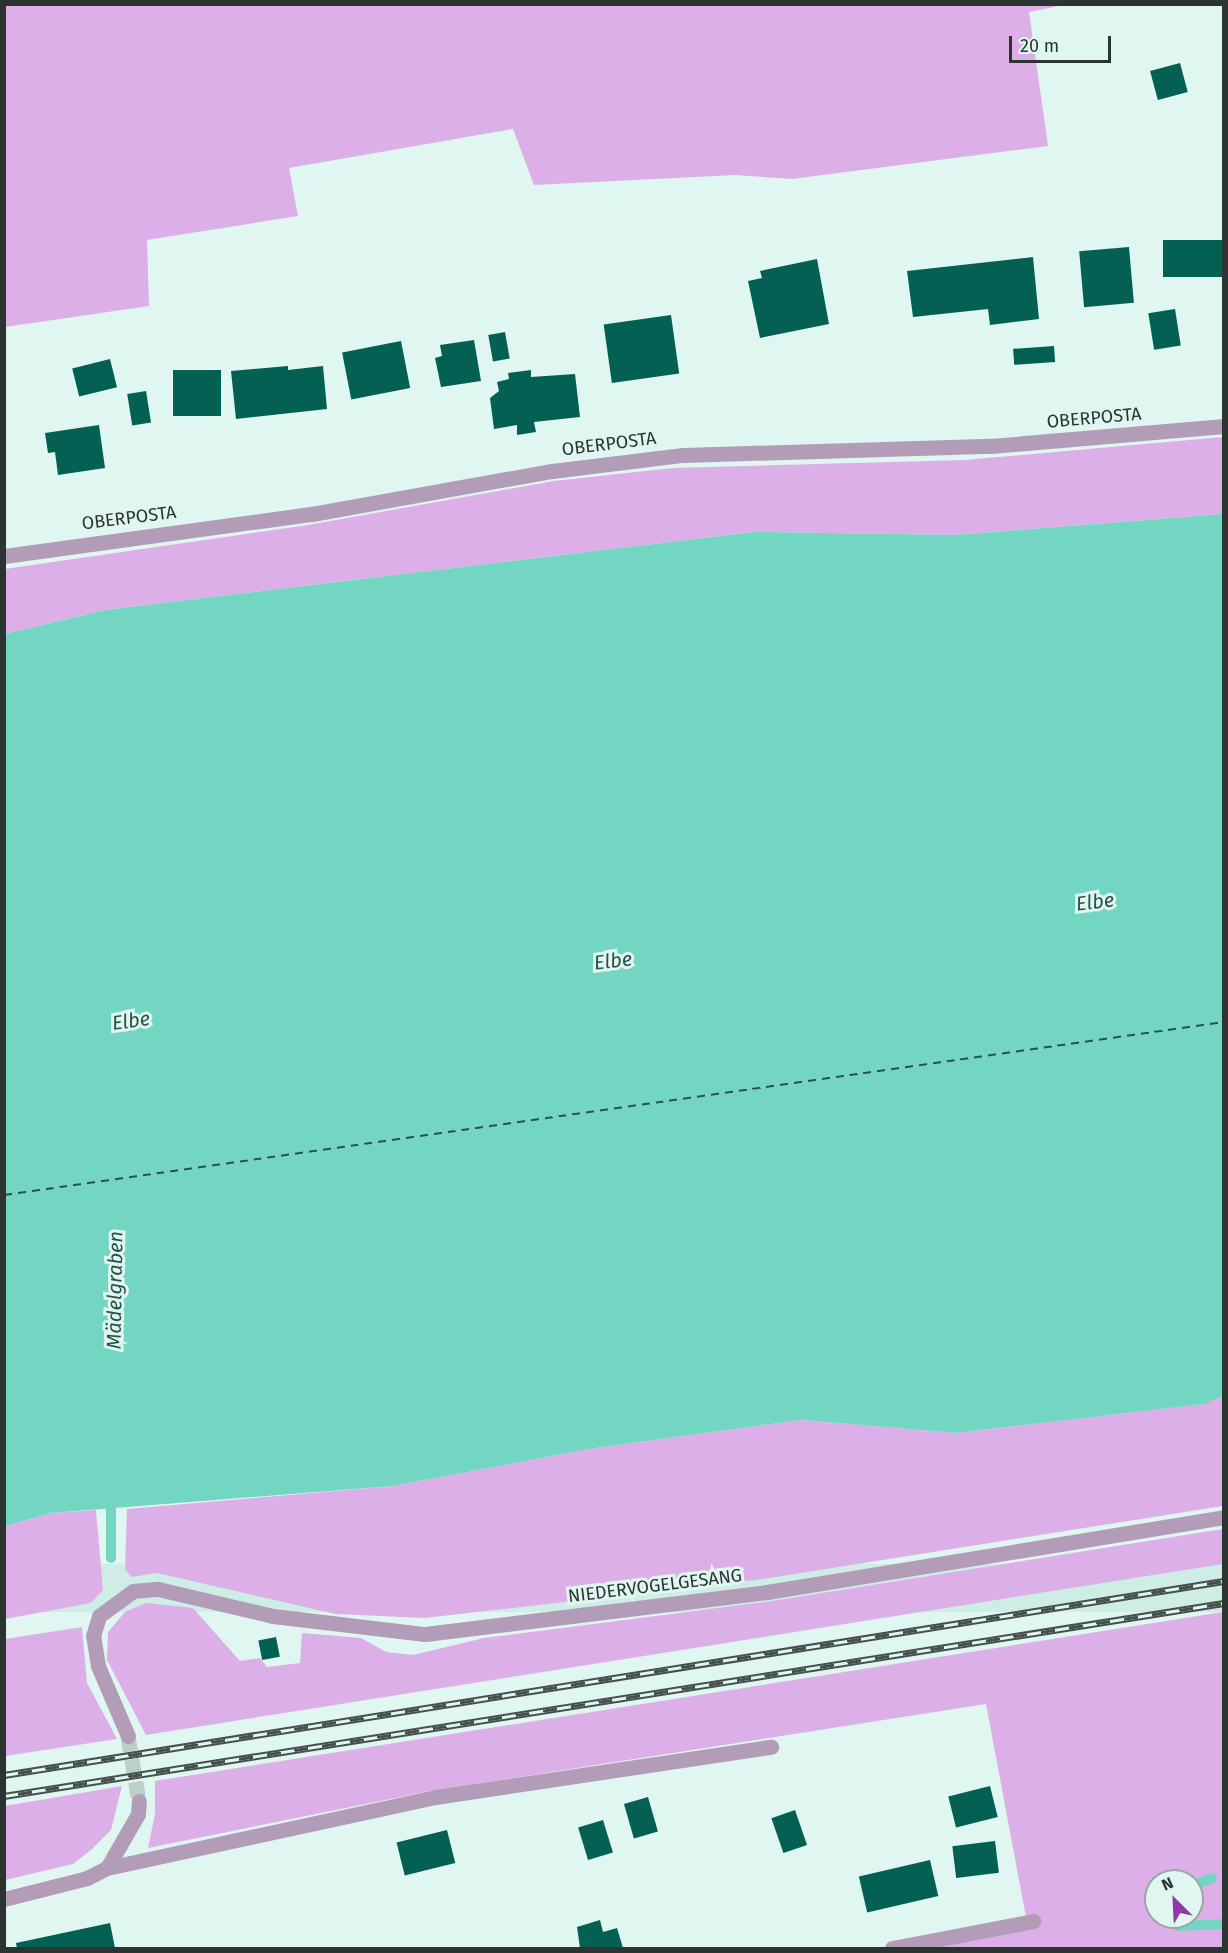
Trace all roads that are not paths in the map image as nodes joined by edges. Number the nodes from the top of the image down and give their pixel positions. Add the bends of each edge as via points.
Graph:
1 (1224, 426) edge
2 (4, 556) edge
3 (1224, 1517) edge
4 (128, 1736) tunnel mouth
5 (771, 1747) dead end
6 (139, 1801) tunnel mouth
7 (107, 1868) junction
8 (4, 1899) edge
9 (1033, 1921) dead end
10 (892, 1948) edge

1 - 2 street, OBERPOSTA via 991,446 683,455 552,471 312,514
3 - 4 street, NIEDERVOGELGESANG via 767,1592 425,1634 273,1616 158,1589 133,1591 99,1616 93,1636 98,1666
5 - 7 street via 435,1797
6 - 7 street via 138,1814
7 - 8 street via 87,1878
9 - 10 street

